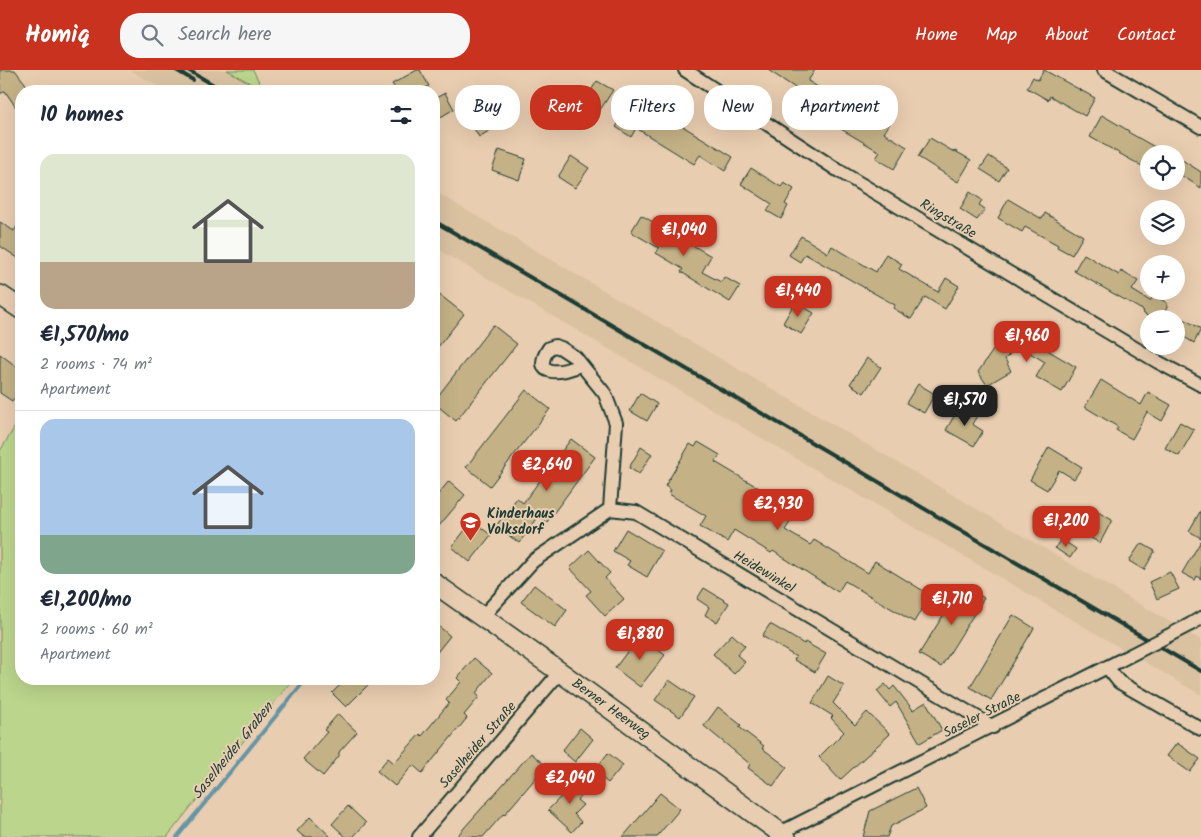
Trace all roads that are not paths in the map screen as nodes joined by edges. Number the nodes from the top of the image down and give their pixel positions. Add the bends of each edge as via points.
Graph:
1 (685, 70) edge
2 (1104, 70) edge
3 (1201, 127) edge
4 (0, 295) edge
5 (15, 305) edge
6 (582, 364) dead end
7 (1201, 385) edge
8 (610, 509) junction
9 (440, 587) edge
10 (482, 617) junction
11 (1196, 621) edge
12 (1107, 667) junction
13 (560, 672) junction
14 (993, 727) junction
15 (1201, 729) edge
16 (781, 836) edge
17 (419, 837) edge

1 - 7 street, Ringstraße via 839,171
2 - 3 street
4 - 5 main road
6 - 8 street via 605,394 616,423
8 - 10 street via 533,561
8 - 14 street, Heidewinkel via 636,512
9 - 10 main road, Berner Heerweg
10 - 13 main road, Berner Heerweg
11 - 12 street, Saseler Straße, bridge
12 - 14 street, Saseler Straße
12 - 15 street via 1119,682
13 - 16 main road, Berner Heerweg
13 - 17 street, Saselheider Straße
14 - 16 street, Saseler Straße

